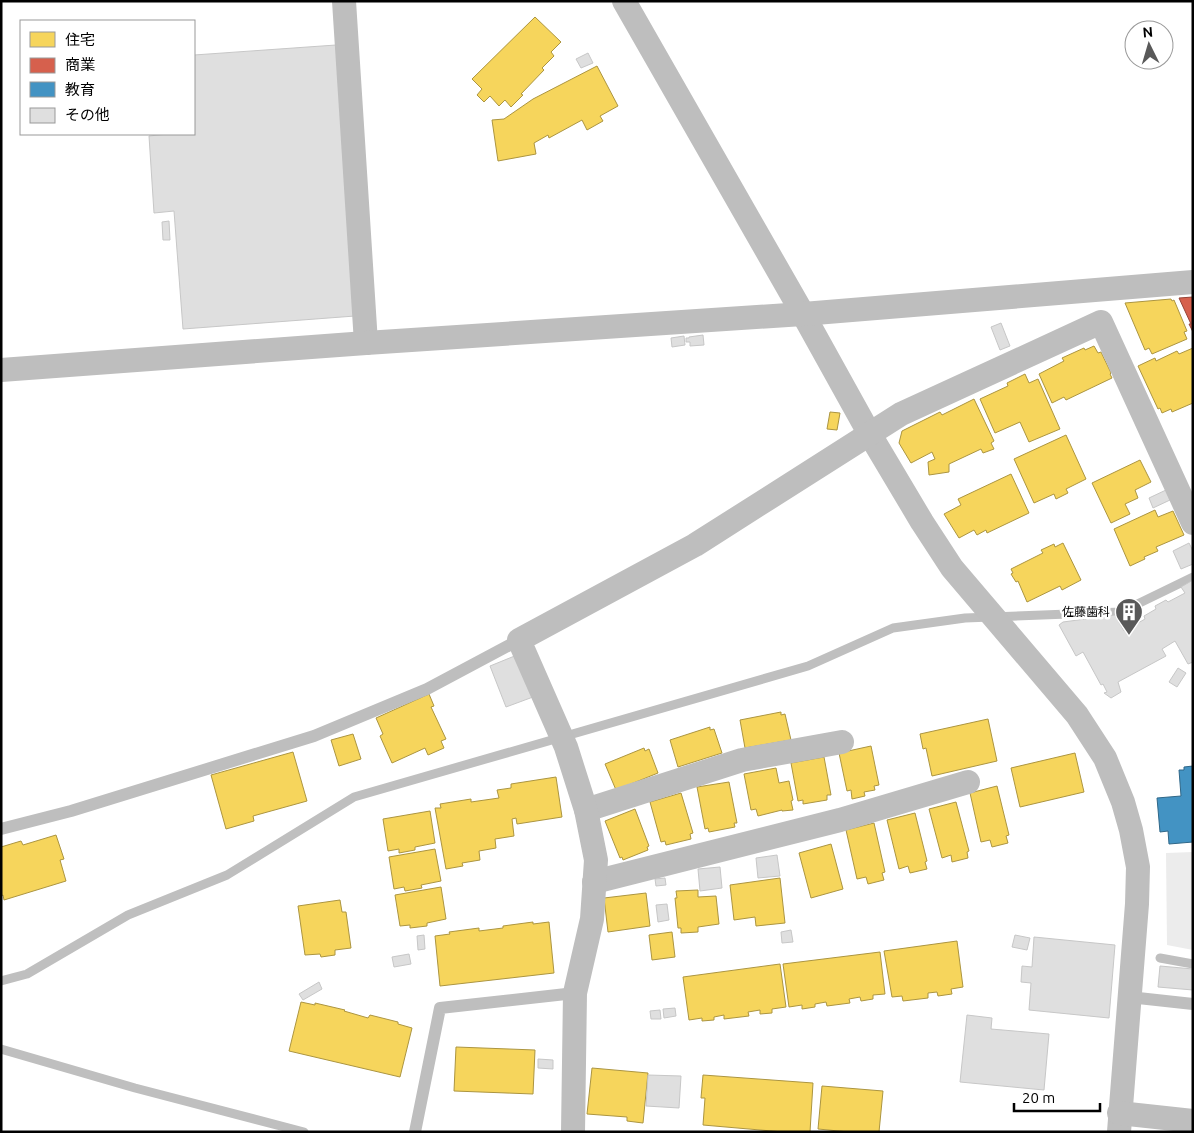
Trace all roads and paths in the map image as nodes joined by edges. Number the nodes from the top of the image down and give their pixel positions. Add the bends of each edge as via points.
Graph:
1 (344, 1) edge
2 (624, 1) edge
3 (1193, 282) edge
4 (803, 314) junction
5 (366, 343) junction
6 (1, 370) edge
7 (869, 433) junction
8 (1193, 523) edge
9 (519, 640) junction
10 (842, 742) dead end
11 (968, 782) dead end
12 (586, 810) junction
13 (1, 830) edge
14 (594, 882) junction
15 (575, 993) junction
16 (1129, 997) junction
17 (1193, 1004) edge
18 (1193, 1121) edge
19 (1119, 1122) edge
20 (415, 1132) edge
21 (573, 1132) edge

1 - 5 street
2 - 4 street
3 - 4 street
4 - 5 street
4 - 7 street
5 - 6 street
7 - 8 street via 901,414 1101,322
7 - 9 street via 695,545
7 - 16 street via 952,568 1076,715 1105,758 1123,802 1138,867
9 - 12 street via 563,738
9 - 13 lane via 428,689 314,736
10 - 12 street via 742,760
11 - 14 street via 840,820
12 - 14 street via 596,860
14 - 15 street via 592,919
15 - 20 lane via 440,1008
15 - 21 street
16 - 17 lane
16 - 19 street
18 - 19 street

